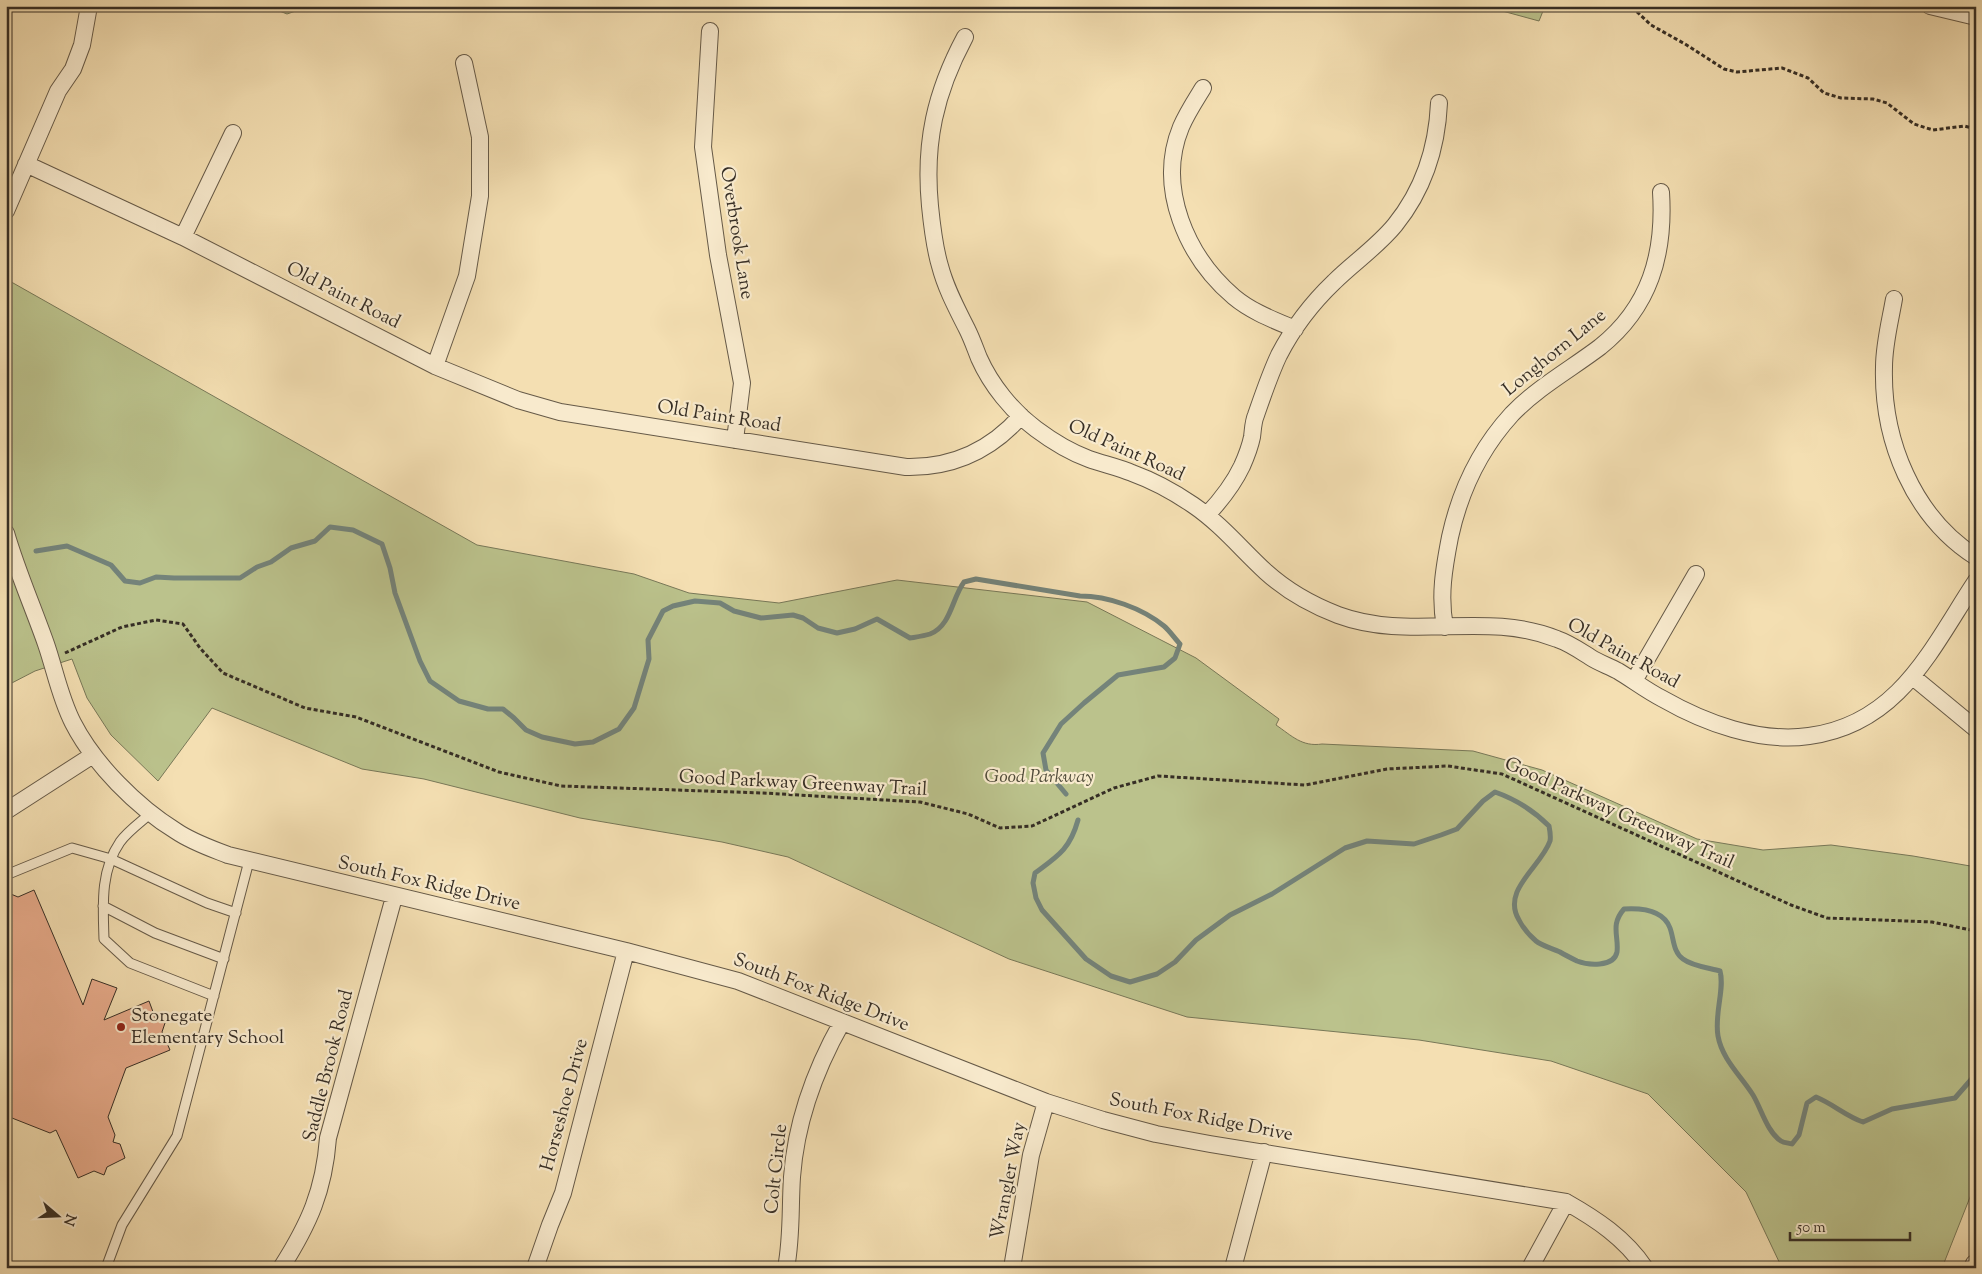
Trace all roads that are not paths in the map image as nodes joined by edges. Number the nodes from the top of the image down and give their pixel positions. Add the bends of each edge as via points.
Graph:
1 (89, 6) edge
2 (1930, 6) edge
3 (1976, 17) edge
4 (710, 32) dead end
5 (965, 37) dead end
6 (464, 63) dead end
7 (1204, 88) dead end
8 (1439, 103) dead end
9 (233, 133) dead end
10 (26, 164) junction
11 (1660, 192) dead end
12 (6, 210) edge
13 (183, 237) junction
14 (1894, 300) dead end
15 (1295, 329) junction
16 (435, 366) junction
17 (1021, 416) junction
18 (735, 440) junction
19 (1207, 515) junction
20 (6, 533) edge
21 (1976, 557) edge
22 (1696, 574) dead end
23 (1976, 581) edge
24 (1445, 627) junction
25 (1912, 677) junction
26 (1634, 681) junction
27 (1976, 729) edge
28 (93, 755) junction
29 (6, 811) edge
30 (151, 813) junction
31 (111, 859) junction
32 (250, 861) junction
33 (6, 875) edge
34 (394, 897) junction
35 (102, 906) junction
36 (236, 914) junction
37 (626, 951) junction
38 (224, 959) junction
39 (214, 996) junction
40 (842, 1022) junction
41 (1046, 1102) junction
42 (1264, 1152) junction
43 (1566, 1202) junction
44 (106, 1268) edge
45 (281, 1268) edge
46 (536, 1268) edge
47 (786, 1268) edge
48 (1012, 1268) edge
49 (1233, 1268) edge
50 (1530, 1268) edge
51 (1645, 1268) edge

1 - 10 street via 82,45 73,69 58,92
2 - 3 street
4 - 18 street, Overbrook Lane via 703,147 718,255 742,383
5 - 17 street via 942,85 928,150 933,235 940,268 980,360 994,384
6 - 16 street via 480,137 480,196 467,276
7 - 15 street via 1190,107 1174,152 1174,194 1184,229 1200,259 1235,298
8 - 15 street via 1433,152 1424,180 1410,206 1376,245 1334,282
9 - 13 street
10 - 12 street
10 - 13 street, Old Paint Road
11 - 24 street, Longhorn Lane via 1662,217 1656,265 1635,309 1600,346 1534,393 1513,413 1491,439 1476,464 1454,519 1443,575
13 - 16 street, Old Paint Road
14 - 21 street via 1886,336 1884,367 1885,399 1898,458 1928,513 1945,533
15 - 19 street via 1266,386 1243,465 1232,486
16 - 18 street, Old Paint Road via 518,400 560,412
17 - 18 street, Old Paint Road via 991,444 971,456 926,467 906,467
17 - 19 street, Old Paint Road via 1063,447 1166,488
19 - 24 street, Old Paint Road via 1266,572 1317,606 1371,624 1401,628
20 - 28 street, South Fox Ridge Drive via 60,693
22 - 26 street
23 - 25 street, Old Paint Road
24 - 26 street, Old Paint Road via 1499,625 1556,638
25 - 26 street, Old Paint Road via 1885,705 1861,720 1828,732 1784,738 1725,727 1661,699
25 - 27 street
28 - 29 street
28 - 30 street, South Fox Ridge Drive
30 - 31 lane via 121,841
30 - 32 street, South Fox Ridge Drive via 199,844
31 - 33 lane via 72,848
31 - 35 lane
31 - 36 lane
32 - 34 street, South Fox Ridge Drive
32 - 36 lane
34 - 37 street, South Fox Ridge Drive
34 - 45 street, Saddle Brook Road via 328,1138 326,1168 318,1198 296,1245
35 - 38 lane via 155,933
35 - 39 lane via 104,939 130,963
36 - 38 lane
37 - 40 street, South Fox Ridge Drive via 738,981
37 - 46 street, Horseshoe Drive via 563,1193
38 - 39 lane
39 - 44 lane via 177,1136 122,1225
40 - 41 street, South Fox Ridge Drive
40 - 47 street, Colt Circle via 816,1074 804,1108 792,1176 792,1222
41 - 42 street, South Fox Ridge Drive via 1156,1134
41 - 48 street, Wrangler Way via 1031,1155
42 - 43 street, South Fox Ridge Drive
42 - 49 street
43 - 50 street
43 - 51 street, South Fox Ridge Drive via 1598,1220

